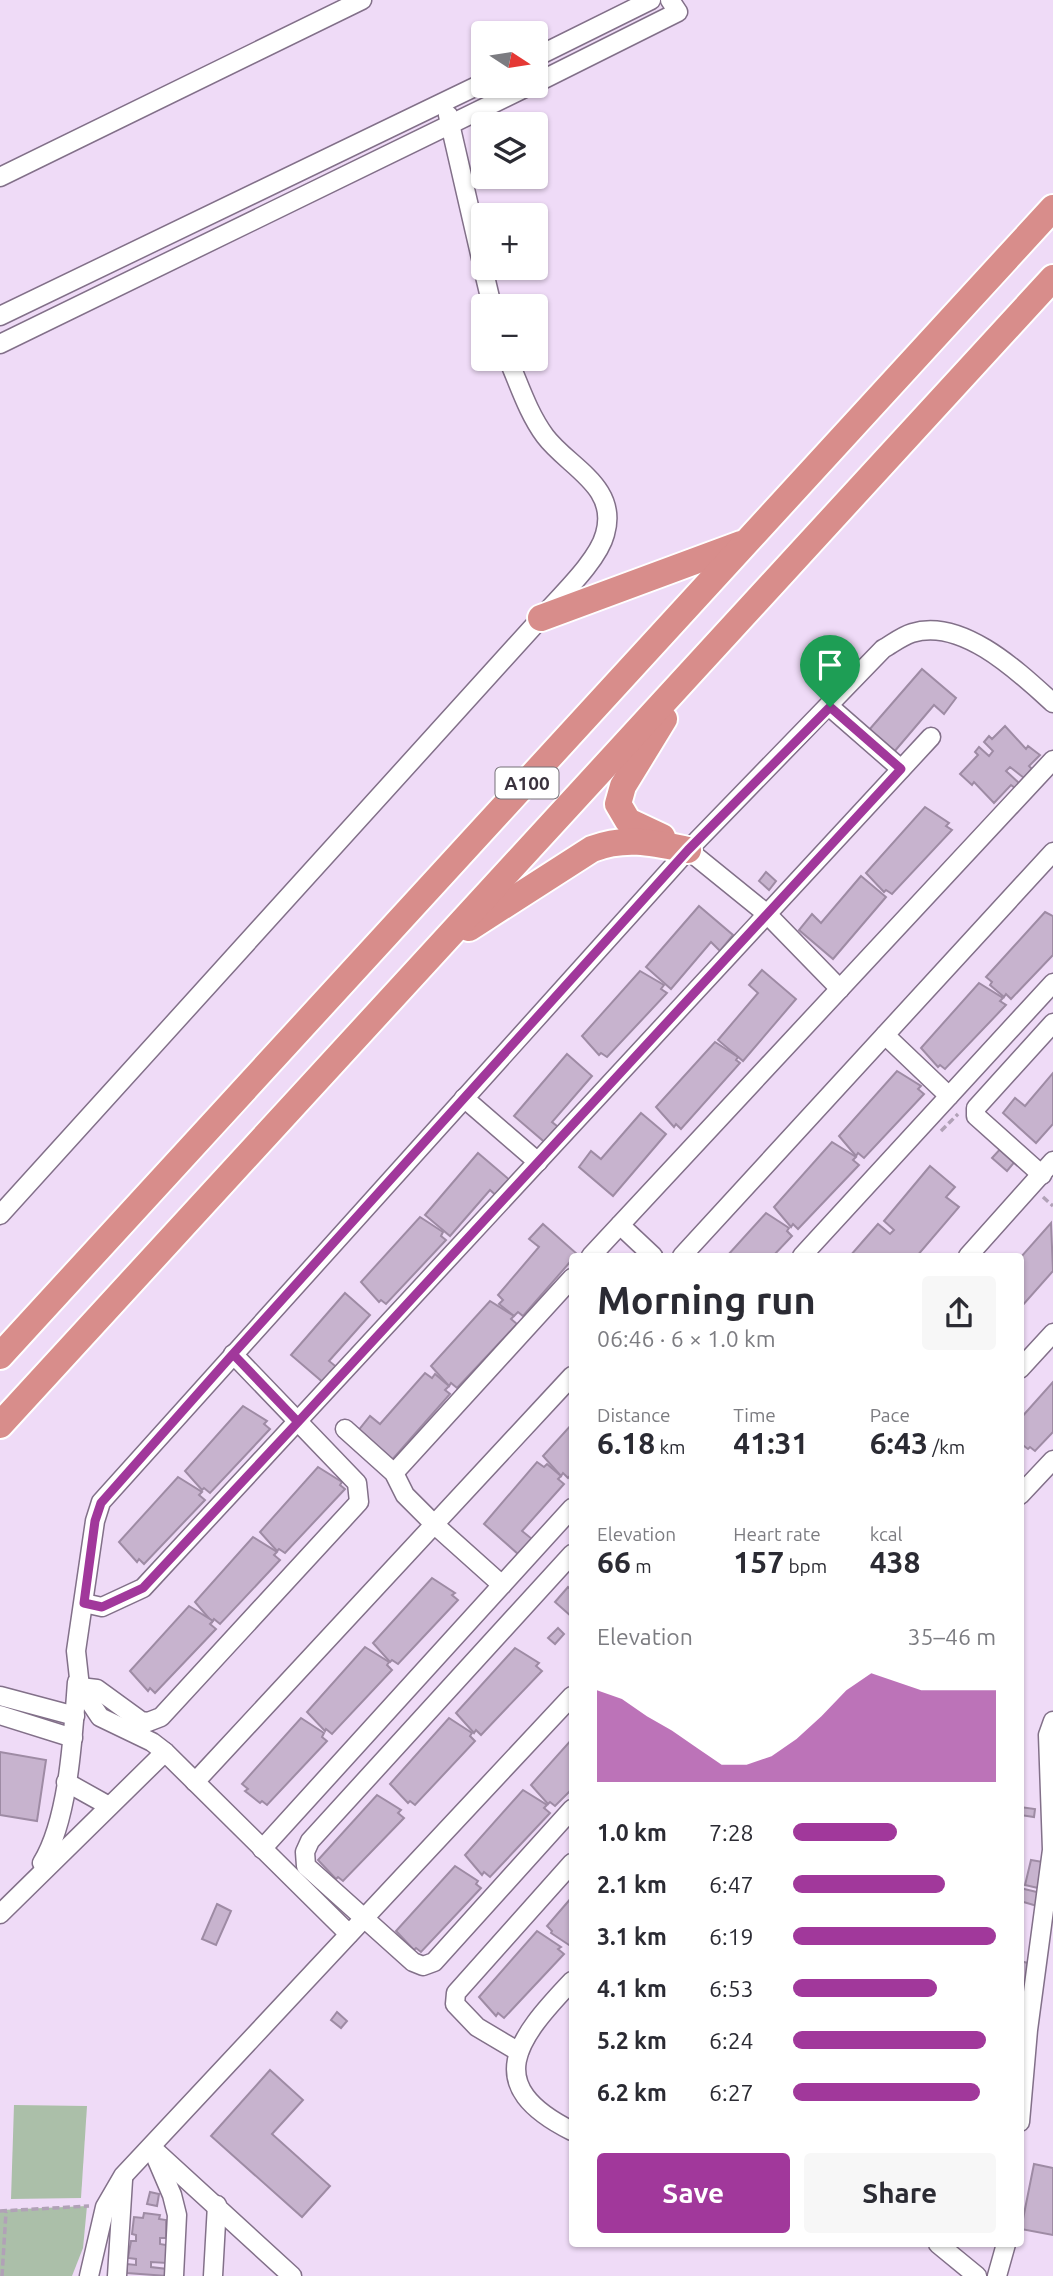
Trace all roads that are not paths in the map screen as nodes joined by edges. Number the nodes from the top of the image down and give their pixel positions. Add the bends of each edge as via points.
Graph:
1 (362, 0) edge
2 (651, 0) edge
3 (674, 6) edge
4 (548, 51) edge
5 (548, 76) edge
6 (471, 89) edge
7 (505, 98) edge
8 (446, 101) junction
9 (450, 125) junction
10 (0, 177) edge
11 (1053, 208) edge
12 (471, 215) edge
13 (1053, 278) edge
14 (0, 316) edge
15 (0, 344) edge
16 (514, 371) edge
17 (746, 542) junction
18 (541, 618) junction
19 (698, 666) junction
20 (1053, 703) edge
21 (830, 707) junction
22 (931, 737) dead end
23 (1053, 760) edge
24 (901, 769) junction
25 (688, 850) junction
26 (1053, 852) edge
27 (767, 914) junction
28 (435, 950) junction
29 (1053, 983) edge
30 (840, 989) junction
31 (1053, 1023) edge
32 (885, 1035) junction
33 (949, 1096) junction
34 (464, 1098) junction
35 (538, 1162) junction
36 (1048, 1168) edge
37 (0, 1215) edge
38 (620, 1225) junction
39 (595, 1253) edge
40 (650, 1253) edge
41 (685, 1253) edge
42 (805, 1253) edge
43 (971, 1253) edge
44 (569, 1281) edge
45 (1053, 1333) edge
46 (233, 1354) junction
47 (0, 1356) edge
48 (1024, 1365) edge
49 (569, 1379) edge
50 (298, 1422) junction
51 (0, 1425) edge
52 (345, 1429) dead end
53 (1053, 1460) edge
54 (394, 1473) junction
55 (1024, 1491) edge
56 (569, 1511) edge
57 (435, 1525) junction
58 (569, 1557) edge
59 (502, 1585) junction
60 (84, 1603) junction
61 (79, 1682) junction
62 (0, 1696) edge
63 (569, 1699) edge
64 (0, 1715) edge
65 (75, 1716) junction
66 (1053, 1721) edge
67 (73, 1738) junction
68 (165, 1752) junction
69 (66, 1782) junction
70 (195, 1782) junction
71 (109, 1806) junction
72 (569, 1812) edge
73 (262, 1849) junction
74 (569, 1866) edge
75 (30, 1884) junction
76 (0, 1914) edge
77 (364, 1919) junction
78 (349, 1934) junction
79 (569, 1984) edge
80 (519, 2052) junction
81 (1024, 2082) edge
82 (569, 2130) edge
83 (151, 2147) junction
84 (123, 2176) junction
85 (217, 2205) junction
86 (96, 2244) junction
87 (944, 2247) edge
88 (1005, 2247) edge
89 (89, 2276) edge
90 (95, 2276) edge
91 (117, 2276) edge
92 (174, 2276) edge
93 (213, 2276) edge
94 (292, 2276) edge
95 (977, 2276) edge
96 (997, 2276) edge

1 - 10 street
2 - 4 street
3 - 5 street
6 - 8 street
7 - 9 street
8 - 9 street
8 - 14 street
9 - 12 street
9 - 15 street
11 - 17 highway, A100
13 - 19 highway, A100
16 - 18 street via 544,435 596,485 607,508 601,545
17 - 18 highway
17 - 47 highway, A100
18 - 37 street
19 - 25 highway via 623,786 618,804 628,821
19 - 28 highway, A100
20 - 21 street via 1016,669 969,639 938,630 912,633 883,649
21 - 24 street
21 - 25 street
22 - 24 street
23 - 30 street
24 - 27 street
25 - 27 street
25 - 28 highway via 638,840 611,842
25 - 34 street
26 - 32 street
27 - 30 street
27 - 35 street
28 - 51 highway, A100
29 - 33 street
30 - 38 street
31 - 36 street via 976,1108 976,1116
32 - 33 street
32 - 41 street
33 - 42 street
34 - 35 street
34 - 46 street
35 - 50 street
36 - 43 street
38 - 39 street
38 - 40 street
44 - 54 street
45 - 48 street
46 - 50 street
46 - 60 street via 101,1503
49 - 57 street
50 - 60 street via 143,1588 102,1607
50 - 61 street via 357,1482 360,1496 355,1508 161,1717 141,1721 97,1689
52 - 54 street
53 - 55 street
54 - 57 street via 405,1495
56 - 59 street
57 - 59 street
57 - 70 street
58 - 77 street via 310,1842 306,1866
59 - 73 street
60 - 61 street via 76,1651
61 - 65 street
61 - 68 street via 100,1717
62 - 65 street
63 - 77 street
64 - 67 street
65 - 67 street
66 - 81 street via 1048,1735 1052,1850
67 - 69 street
68 - 70 street
68 - 71 street
69 - 71 street
69 - 75 street via 51,1847
70 - 73 street
71 - 75 street
72 - 77 street via 433,1962 423,1966 413,1962
73 - 78 street
74 - 80 street via 456,1993 455,2004 477,2027
75 - 76 street
77 - 78 street
78 - 83 street
79 - 80 street via 539,2015
80 - 82 street via 514,2076 523,2096 548,2119
83 - 84 street
83 - 85 street
83 - 92 street via 177,2215
84 - 86 street via 107,2204
84 - 91 street
85 - 93 street
85 - 94 street
86 - 89 street
86 - 90 street
87 - 95 street
88 - 96 street

